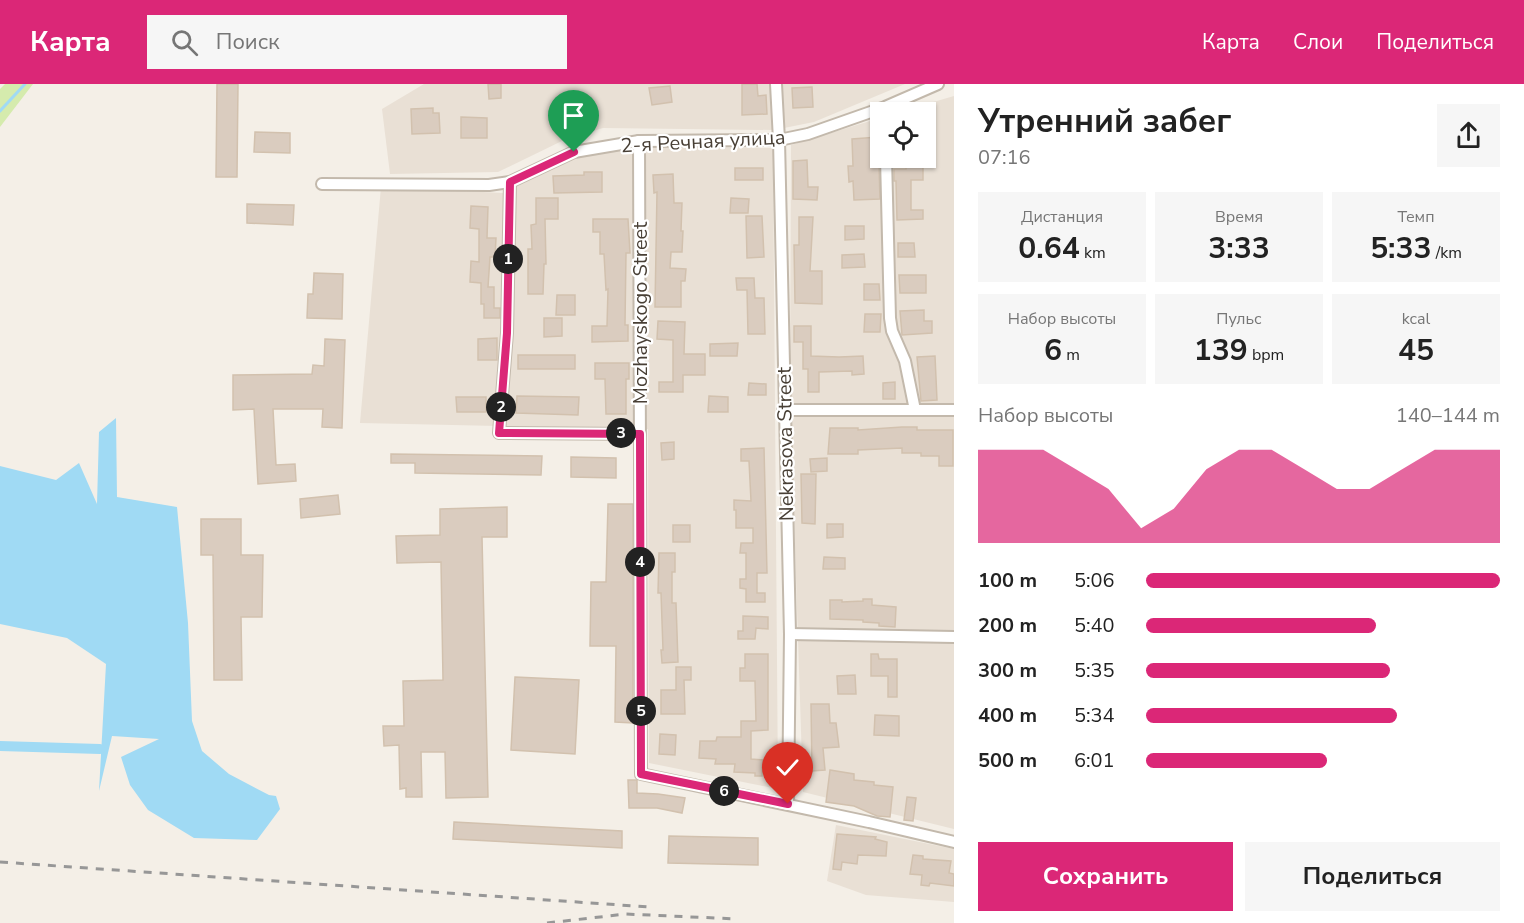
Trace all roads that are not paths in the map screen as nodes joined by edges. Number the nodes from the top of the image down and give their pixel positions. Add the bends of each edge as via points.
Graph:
1 (776, 84) edge
2 (938, 84) edge
3 (901, 102) edge
4 (870, 115) edge
5 (779, 140) junction
6 (639, 141) junction
7 (886, 168) edge
8 (510, 182) junction
9 (322, 184) dead end
10 (783, 410) junction
11 (915, 410) junction
12 (954, 410) edge
13 (640, 434) junction
14 (789, 634) junction
15 (954, 637) edge
16 (788, 804) junction
17 (954, 842) edge

1 - 5 street, Nekrasova Street
2 - 3 street, 2-я Речная улица
4 - 5 street, 2-я Речная улица
5 - 6 street, 2-я Речная улица
5 - 10 street, Nekrasova Street
6 - 8 street, 2-я Речная улица via 574,152
6 - 13 street, Mozhayskogo Street
7 - 11 street via 890,318 905,361
8 - 9 street, 2-я Речная улица
8 - 13 street via 507,333 499,433
10 - 11 street
10 - 14 street, Nekrasova Street
11 - 12 street
13 - 16 street, Mozhayskogo Street via 641,774
14 - 15 street
14 - 16 street, Nekrasova Street
16 - 17 street

